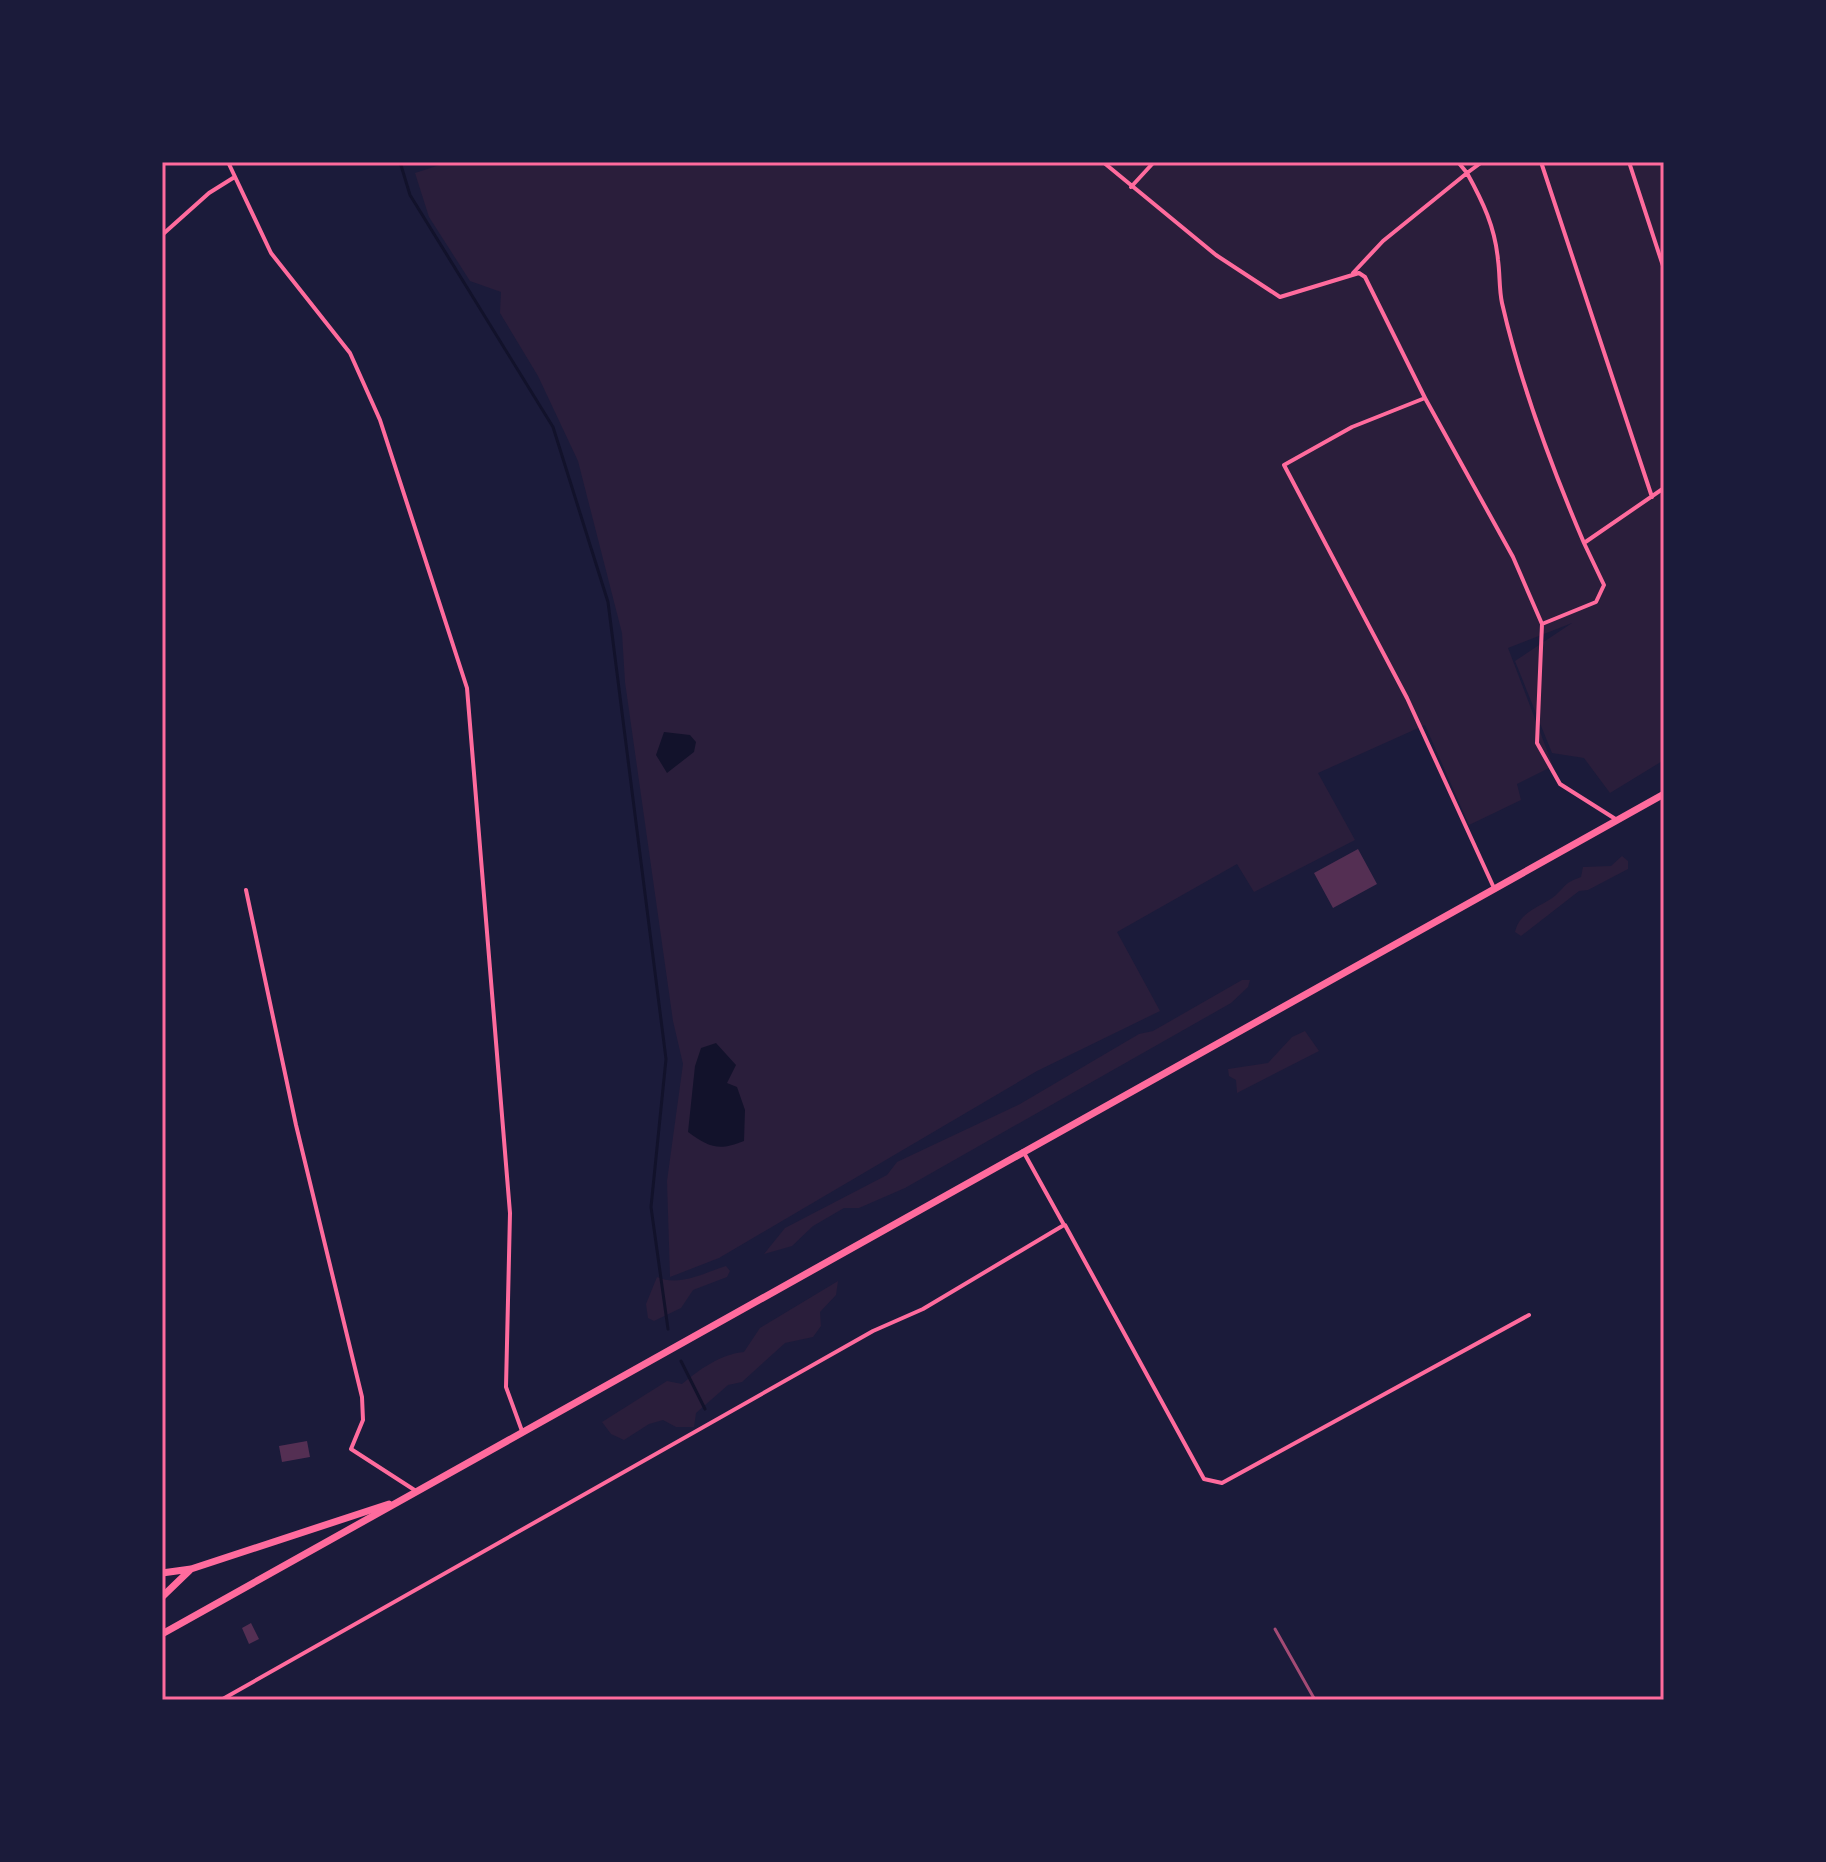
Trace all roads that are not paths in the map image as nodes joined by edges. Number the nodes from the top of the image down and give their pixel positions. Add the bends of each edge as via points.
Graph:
1 (228, 162) edge
2 (1103, 162) edge
3 (1154, 162) edge
4 (1458, 162) edge
5 (1482, 162) edge
6 (1541, 162) edge
7 (1629, 162) edge
8 (1467, 173) junction
9 (233, 178) junction
10 (1131, 187) junction
11 (162, 235) edge
12 (1664, 269) edge
13 (1351, 275) junction
14 (1425, 398) junction
15 (1664, 488) edge
16 (1652, 497) junction
17 (1584, 543) junction
18 (1542, 624) junction
19 (1664, 794) edge
20 (1617, 820) junction
21 (1494, 888) junction
22 (246, 890) dead end
23 (1023, 1151) junction
24 (1064, 1225) junction
25 (1529, 1315) dead end
26 (522, 1431) junction
27 (416, 1491) junction
28 (395, 1503) junction
29 (191, 1569) junction
30 (162, 1573) edge
31 (162, 1597) edge
32 (162, 1634) edge
33 (221, 1700) edge

1 - 9 street
2 - 10 street
3 - 10 street
4 - 8 street
5 - 8 street
6 - 16 street
7 - 12 street
8 - 13 street via 1383,241
8 - 17 street via 1490,214 1501,300 1561,490
9 - 11 street
9 - 26 street via 271,253 350,353 380,420 467,688 510,1213 506,1387
10 - 13 street via 1216,255 1280,297
13 - 14 street via 1365,277
14 - 18 street via 1513,557
14 - 21 street via 1352,427 1284,465 1407,698
15 - 16 street
16 - 17 street
17 - 18 street via 1604,585 1596,602
18 - 20 street via 1537,743 1560,784
19 - 20 main road
20 - 21 main road
21 - 23 main road
22 - 27 street via 362,1397 363,1420 351,1449
23 - 24 street
23 - 26 main road
24 - 25 street via 1204,1479 1222,1483
24 - 33 street
26 - 27 main road
27 - 28 main road
28 - 29 main road
28 - 32 main road
29 - 30 main road
29 - 31 main road

